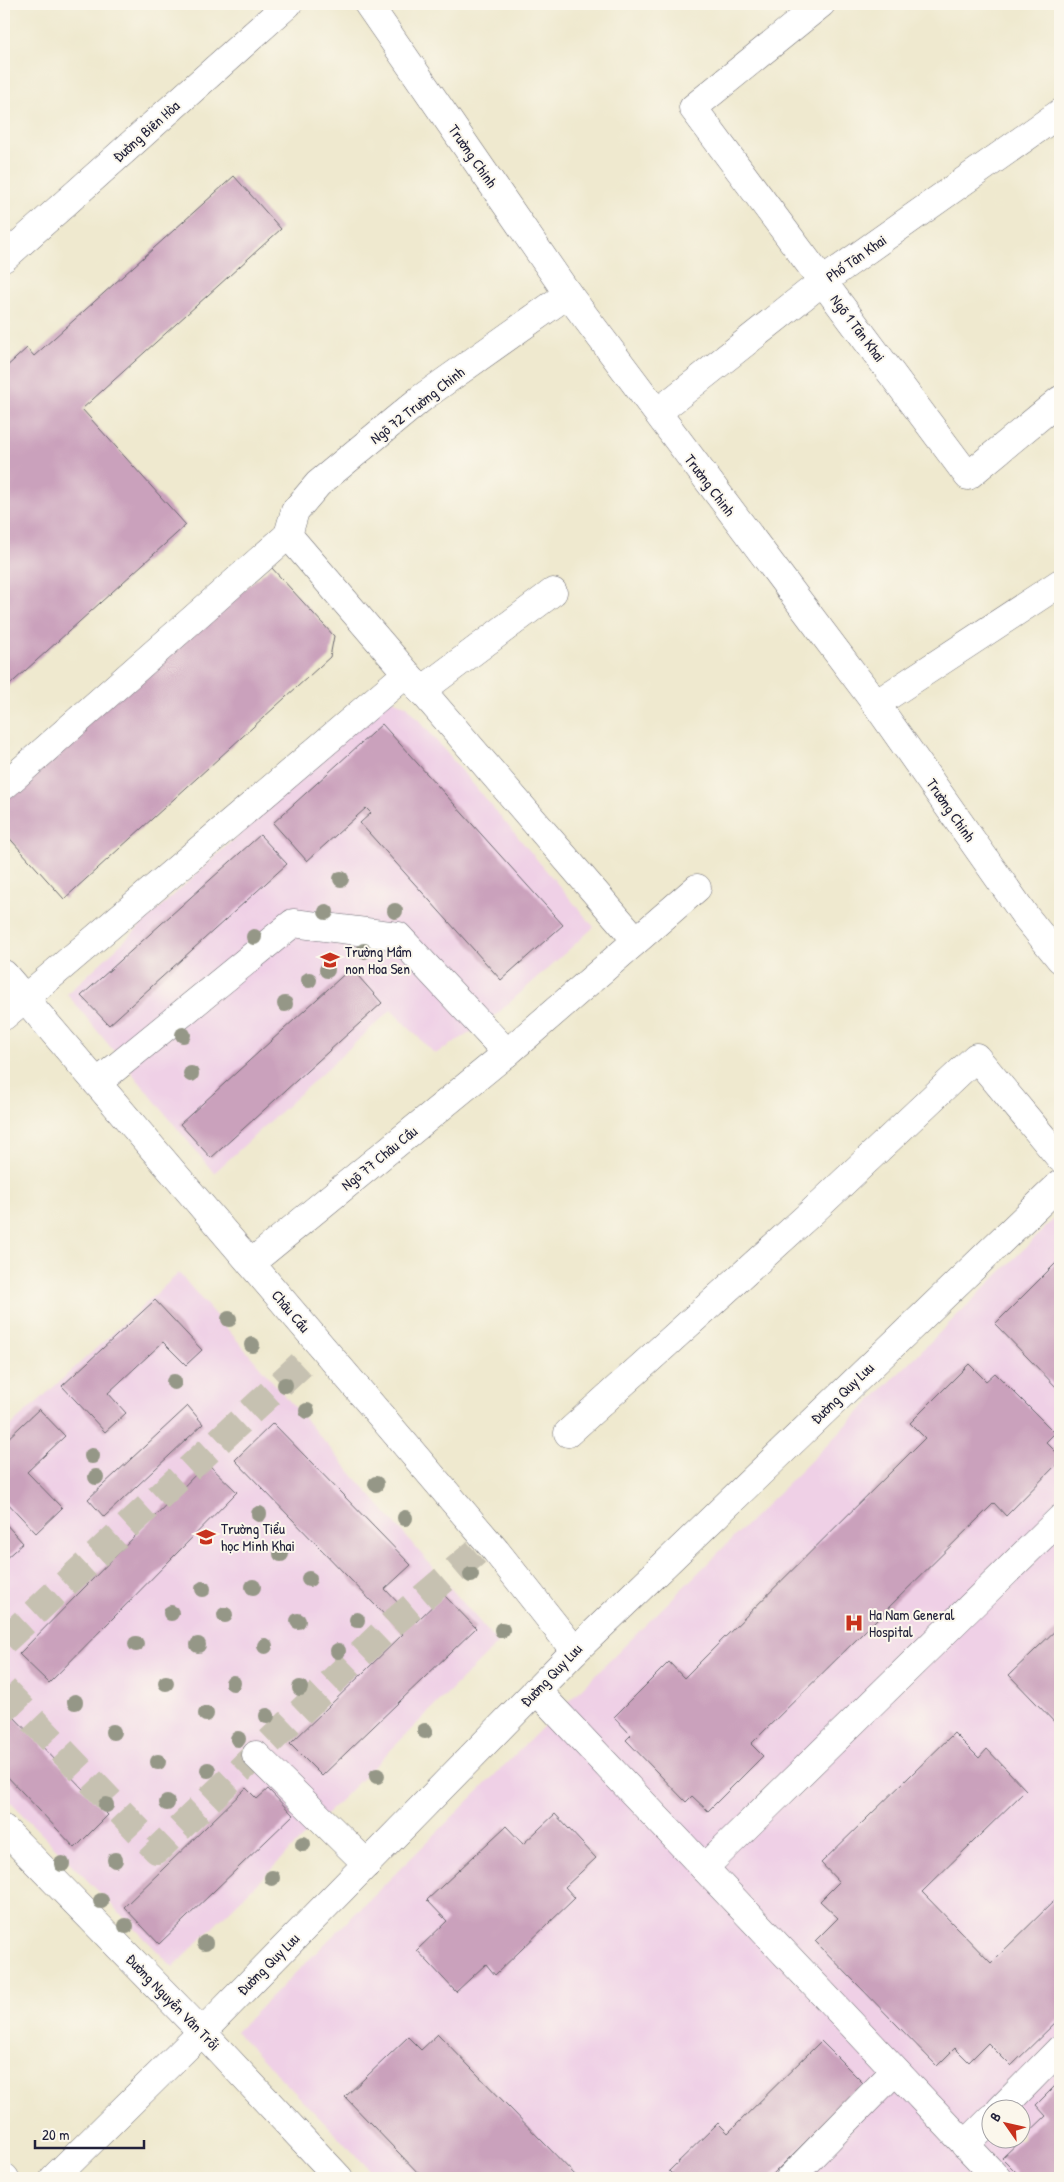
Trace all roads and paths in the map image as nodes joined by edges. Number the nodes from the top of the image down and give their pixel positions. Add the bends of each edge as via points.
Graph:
1 (288, 4) edge
2 (368, 4) edge
3 (821, 4) edge
4 (1060, 113) edge
5 (4, 258) edge
6 (823, 282) junction
7 (568, 294) junction
8 (1060, 400) edge
9 (658, 412) junction
10 (288, 535) junction
11 (1060, 583) edge
12 (552, 592) dead end
13 (414, 683) junction
14 (876, 704) junction
15 (4, 786) edge
16 (697, 888) dead end
17 (636, 940) junction
18 (1060, 959) edge
19 (4, 974) edge
20 (25, 999) junction
21 (4, 1016) edge
22 (506, 1052) junction
23 (97, 1083) junction
24 (1060, 1158) edge
25 (1060, 1184) edge
26 (251, 1263) junction
27 (568, 1433) dead end
28 (1060, 1519) edge
29 (575, 1651) junction
30 (536, 1690) junction
31 (256, 1755) dead end
32 (4, 1829) edge
33 (367, 1864) junction
34 (704, 1868) junction
35 (202, 2032) junction
36 (1060, 2049) edge
37 (895, 2071) junction
38 (1010, 2100) edge
39 (982, 2128) edge
40 (965, 2145) junction
41 (54, 2178) edge
42 (339, 2178) edge
43 (790, 2178) edge
44 (997, 2178) edge

1 - 5 street, Đường Biên Hòa
2 - 7 street, Trường Chinh
3 - 6 street, Ngõ 1 Tân Khai via 693,108
4 - 6 street, Phố Tân Khai
6 - 8 street, Ngõ 1 Tân Khai via 968,476
6 - 9 street, Phố Tân Khai
7 - 9 street, Trường Chinh
7 - 10 street, Ngõ 72 Trường Chinh via 423,397 318,484 295,511
9 - 14 street, Trường Chinh via 681,447
10 - 13 street
10 - 15 street
11 - 14 street
12 - 13 street
13 - 17 street
13 - 20 street
14 - 18 street, Trường Chinh via 1026,917
16 - 17 street, Ngõ 77 Châu Cầu
17 - 22 street, Ngõ 77 Châu Cầu
19 - 20 street, Châu Cầu
20 - 21 street
20 - 23 street, Châu Cầu
22 - 23 street via 398,936 293,924
22 - 26 street, Ngõ 77 Châu Cầu
23 - 26 street, Châu Cầu
24 - 27 street via 976,1057 749,1270
25 - 29 street, Đường Quy Lưu
26 - 29 street, Châu Cầu via 496,1551
28 - 34 street
29 - 30 street, Đường Quy Lưu
30 - 33 street, Đường Quy Lưu
30 - 34 street
31 - 33 street
32 - 35 street, Đường Nguyễn Văn Trỗi
33 - 35 street, Đường Quy Lưu
34 - 37 street
35 - 41 street, Đường Quy Lưu
35 - 42 street, Đường Nguyễn Văn Trỗi
36 - 38 street
37 - 40 street
37 - 43 street
39 - 40 street
40 - 44 street

